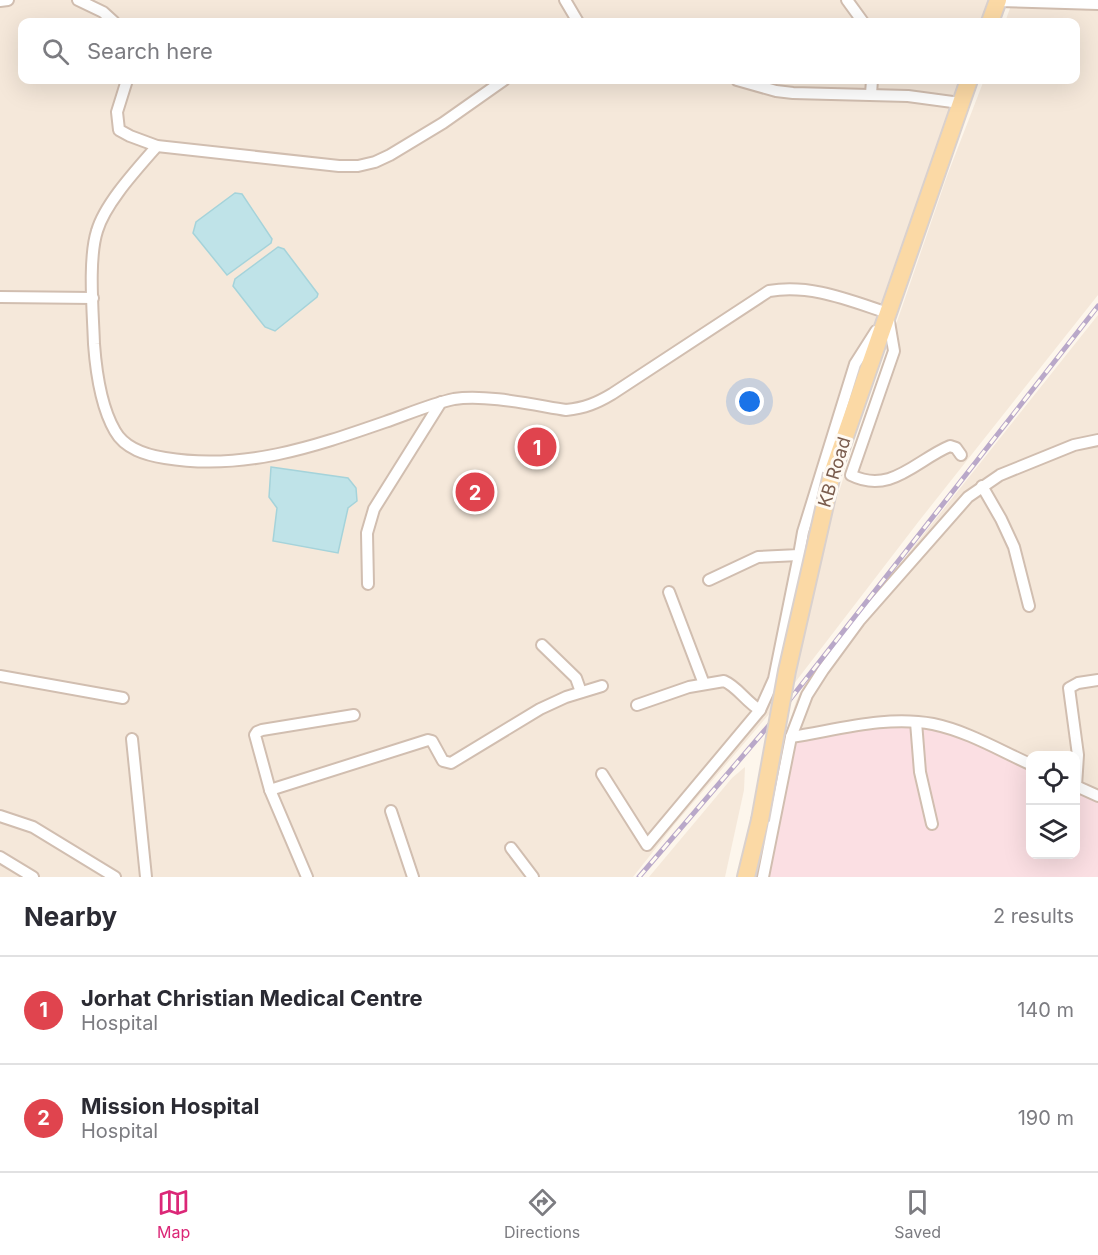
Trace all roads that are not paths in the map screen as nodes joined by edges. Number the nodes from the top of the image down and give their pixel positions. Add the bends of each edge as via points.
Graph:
1 (8, 0) edge
2 (78, 0) edge
3 (566, 0) edge
4 (578, 0) edge
5 (847, 0) edge
6 (998, 0) edge
7 (0, 1) edge
8 (1098, 4) edge
9 (110, 18) edge
10 (577, 18) edge
11 (578, 18) edge
12 (860, 18) edge
13 (991, 18) edge
14 (126, 84) edge
15 (498, 84) edge
16 (751, 84) edge
17 (872, 84) edge
18 (967, 84) edge
19 (872, 94) junction
20 (960, 103) junction
21 (157, 146) junction
22 (0, 297) edge
23 (93, 298) junction
24 (888, 313) junction
25 (441, 402) junction
26 (1098, 440) edge
27 (961, 455) dead end
28 (982, 486) junction
29 (799, 555) junction
30 (709, 580) dead end
31 (368, 584) dead end
32 (669, 592) dead end
33 (1029, 606) dead end
34 (542, 645) dead end
35 (0, 676) edge
36 (1098, 680) edge
37 (704, 684) junction
38 (602, 686) dead end
39 (581, 692) junction
40 (123, 698) dead end
41 (637, 705) dead end
42 (760, 710) junction
43 (354, 715) dead end
44 (916, 722) junction
45 (791, 737) junction
46 (132, 739) dead end
47 (1077, 751) edge
48 (1026, 763) edge
49 (602, 774) dead end
50 (1080, 788) edge
51 (270, 790) junction
52 (1098, 796) edge
53 (392, 811) dead end
54 (0, 816) edge
55 (932, 824) dead end
56 (511, 848) dead end
57 (0, 857) edge
58 (33, 877) edge
59 (115, 877) edge
60 (146, 877) edge
61 (307, 877) edge
62 (413, 877) edge
63 (533, 877) edge
64 (746, 877) edge
65 (763, 877) edge

1 - 7 street
2 - 9 street
3 - 10 street
4 - 11 street
5 - 12 street
6 - 8 street
6 - 13 main road
14 - 21 street via 117,112 119,130
15 - 21 street via 390,155 357,166
16 - 19 street via 793,93
17 - 19 street
18 - 20 main road, KB Road
19 - 20 street
20 - 24 main road, KB Road
21 - 23 street via 125,184 97,229
22 - 23 street
23 - 25 street via 94,348 105,406 115,432 125,444 152,456 211,462 267,458 315,446
24 - 25 street via 812,290 770,291 594,405 566,410 483,399
24 - 27 street via 894,351 851,475 862,481 895,477 950,446
24 - 29 street via 855,364
24 - 64 main road, KB Road, bridge via 824,500
25 - 31 street via 374,509 367,533
26 - 28 street via 1056,452
28 - 33 street via 1014,547
28 - 45 street via 956,509 859,621 810,690
29 - 30 street via 758,557
29 - 42 street via 774,679
32 - 37 street
34 - 39 street via 576,678
35 - 40 street
36 - 47 street via 1069,688
37 - 41 street
37 - 42 street via 729,683
38 - 39 street
39 - 51 street via 540,709 451,763 443,761 428,740
42 - 49 street via 647,846
43 - 51 street via 257,732 255,739
44 - 45 street via 879,723
44 - 48 street via 951,729
44 - 55 street via 920,772
45 - 65 street
46 - 60 street
50 - 52 street
51 - 61 street
53 - 62 street
54 - 59 street via 33,827
56 - 63 street
57 - 58 street

